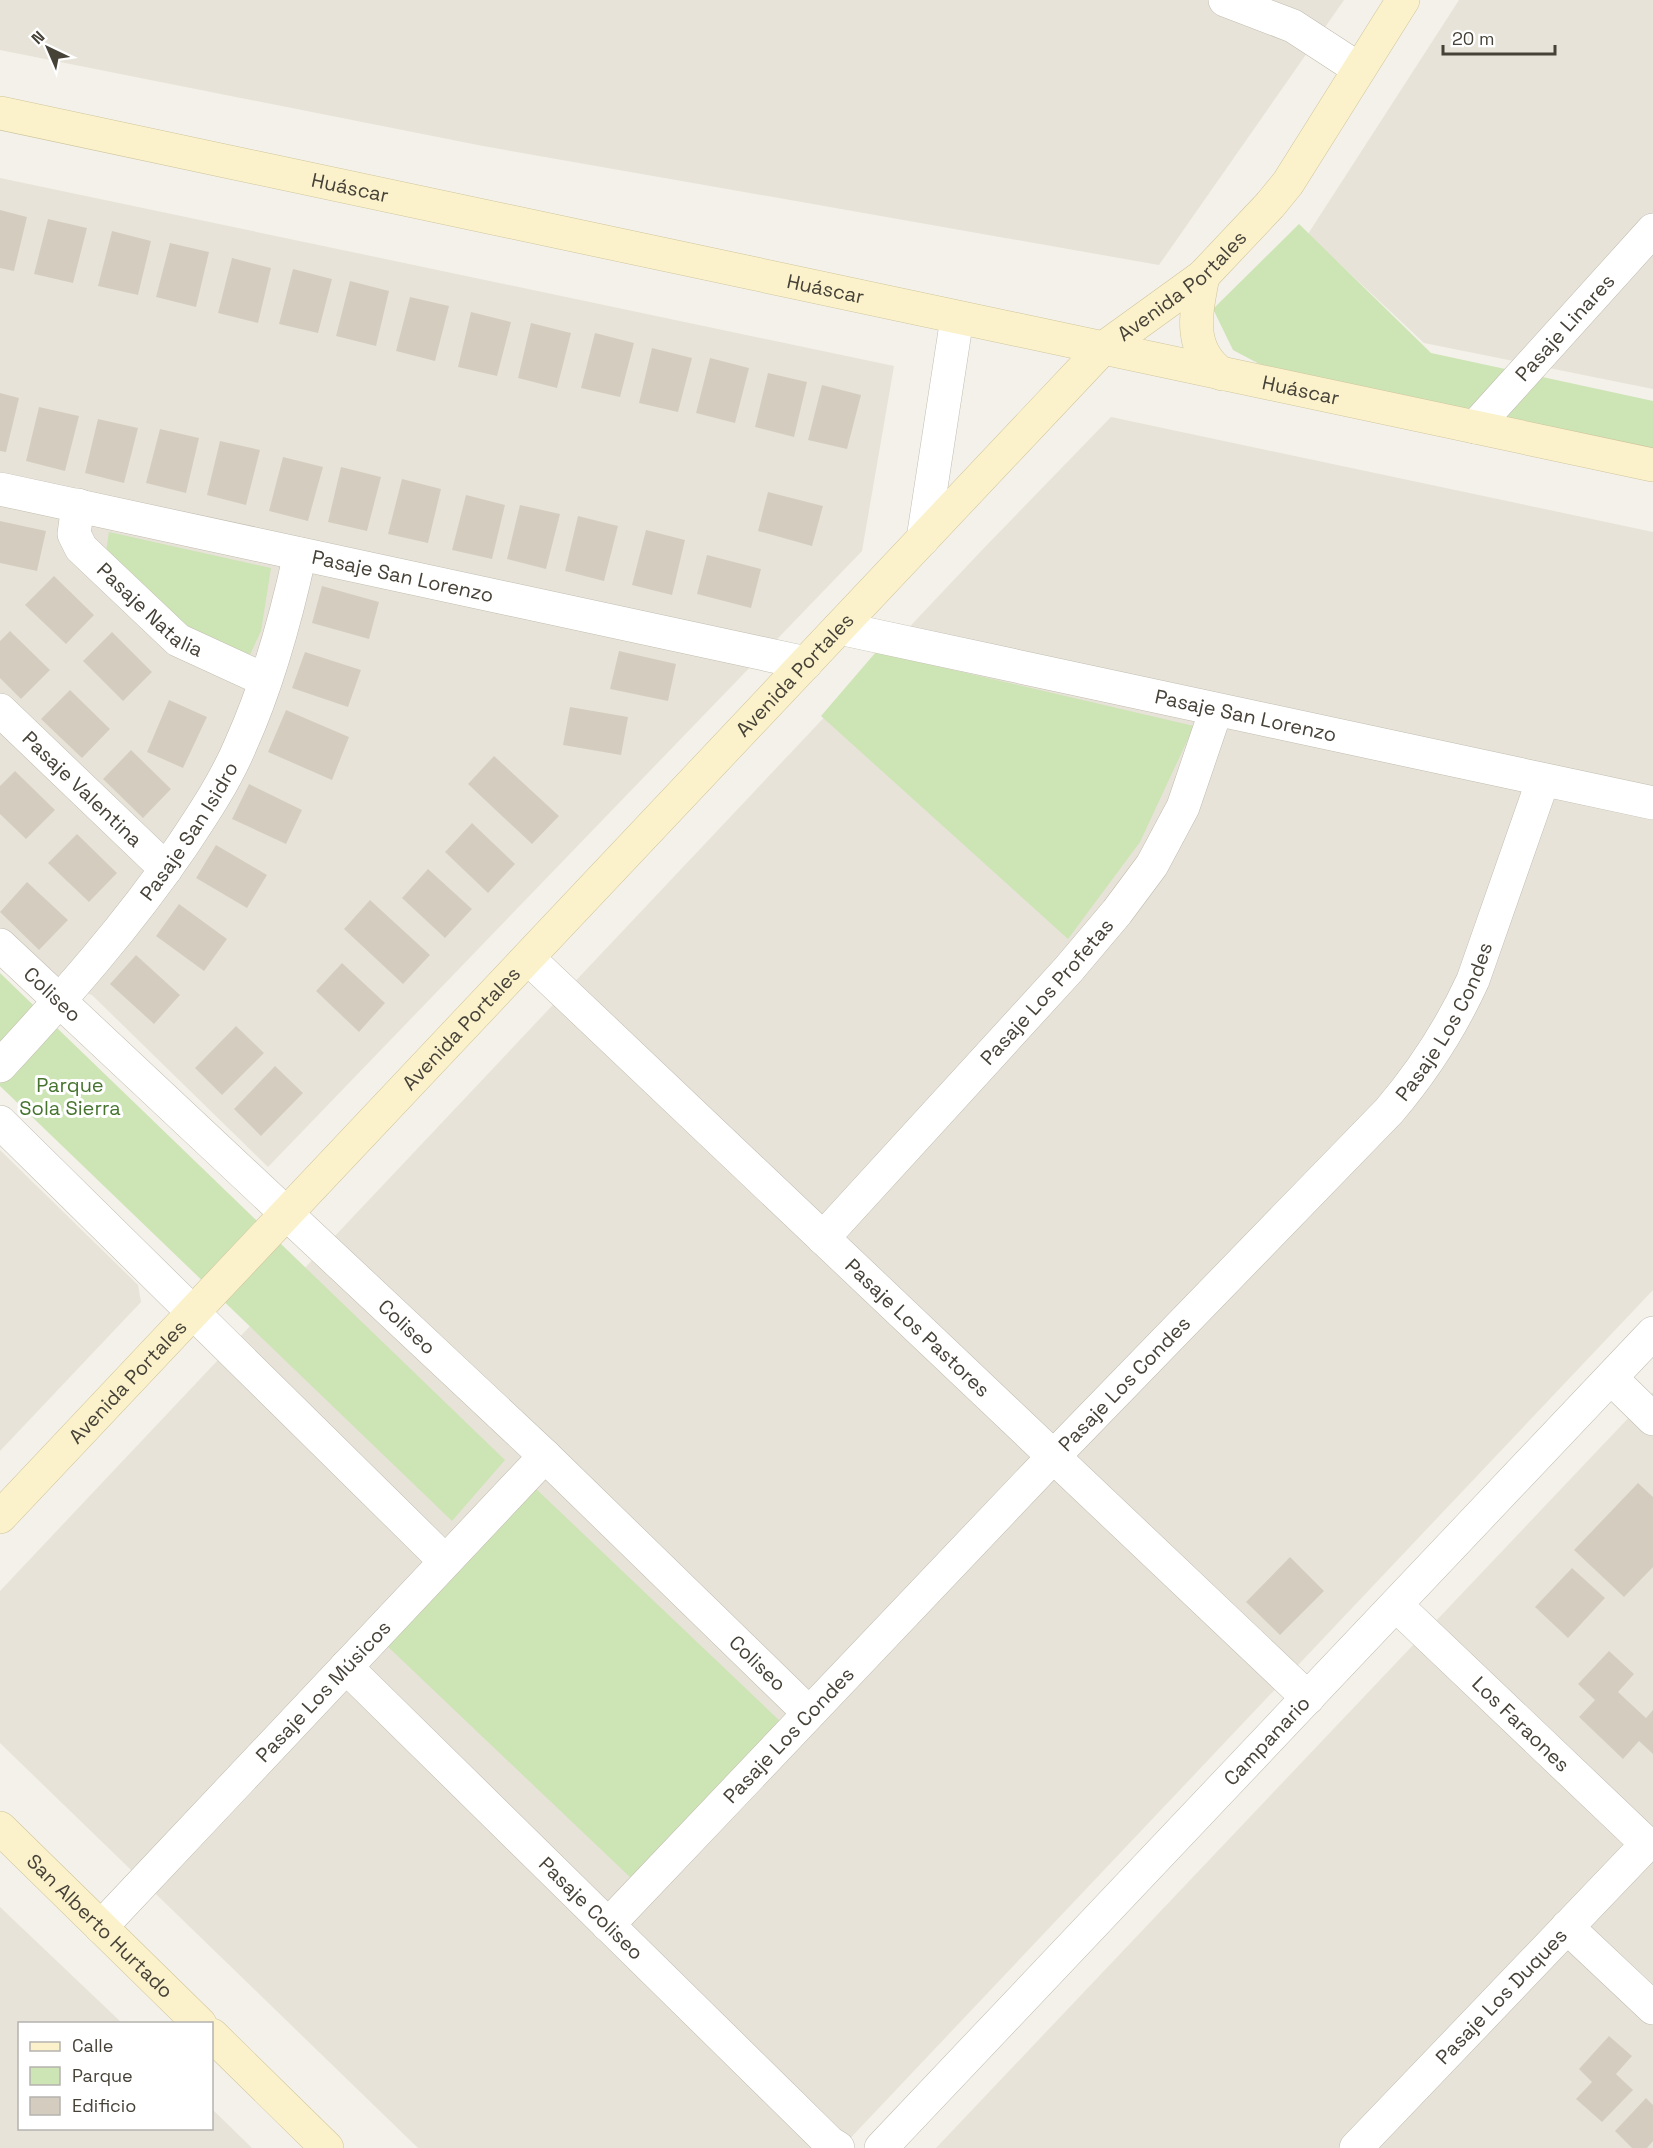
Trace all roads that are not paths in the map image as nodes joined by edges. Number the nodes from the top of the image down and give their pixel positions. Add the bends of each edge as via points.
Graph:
1 (1225, 0) edge
2 (1403, 0) edge
3 (1359, 69) junction
4 (0, 113) edge
5 (1653, 230) edge
6 (1203, 276) junction
7 (957, 318) junction
8 (1102, 349) junction
9 (1222, 374) junction
10 (1475, 427) junction
11 (1653, 465) edge
12 (0, 489) edge
13 (78, 506) junction
14 (923, 539) junction
15 (300, 554) junction
16 (839, 628) junction
17 (806, 663) junction
18 (265, 680) junction
19 (0, 710) edge
20 (1216, 710) junction
21 (1543, 780) junction
22 (1653, 803) edge
23 (166, 869) junction
24 (0, 945) edge
25 (528, 958) junction
26 (60, 1002) junction
27 (0, 1066) edge
28 (0, 1122) edge
29 (285, 1214) junction
30 (823, 1238) junction
31 (194, 1312) junction
32 (1653, 1333) edge
33 (1611, 1378) junction
34 (1653, 1419) edge
35 (545, 1456) junction
36 (1053, 1456) junction
37 (0, 1517) edge
38 (445, 1561) junction
39 (1396, 1605) junction
40 (346, 1667) junction
41 (1308, 1698) junction
42 (809, 1713) junction
43 (0, 1828) edge
44 (1647, 1844) joint
45 (608, 1925) junction
46 (101, 1927) junction
47 (1567, 1927) junction
48 (1653, 2008) edge
49 (198, 2022) edge
50 (213, 2036) edge
51 (327, 2148) edge
52 (838, 2148) edge
53 (881, 2148) edge
54 (1356, 2148) edge

1 - 3 street via 1293,26
2 - 3 main road, Avenida Portales
3 - 6 main road, Avenida Portales via 1288,183
4 - 7 main road, Huáscar
5 - 10 street, Pasaje Linares
6 - 8 main road, Avenida Portales
6 - 9 main road via 1196,314 1199,348
7 - 8 main road, Huáscar
7 - 14 street
8 - 9 main road, Huáscar
8 - 14 main road, Avenida Portales
9 - 10 main road, Huáscar
10 - 11 main road, Huáscar
12 - 13 street, Pasaje San Lorenzo
13 - 15 street, Pasaje San Lorenzo
13 - 18 street, Pasaje Natalia via 74,534 81,548 158,624 192,648
14 - 16 main road, Avenida Portales
15 - 17 street, Pasaje San Lorenzo
15 - 18 street, Pasaje San Isidro
16 - 17 main road, Avenida Portales
16 - 20 street, Pasaje San Lorenzo
17 - 25 main road, Avenida Portales
18 - 23 street, Pasaje San Isidro via 241,745 216,793
19 - 23 street, Pasaje Valentina
20 - 21 street, Pasaje San Lorenzo
20 - 30 street, Pasaje Los Profetas via 1183,807 1152,866 1068,970
21 - 22 street, Pasaje San Lorenzo
21 - 36 street, Pasaje Los Condes via 1473,980 1421,1073 1389,1111
23 - 26 street, Pasaje San Isidro
24 - 26 street, Coliseo
25 - 29 main road, Avenida Portales
25 - 30 street, Pasaje Los Pastores
26 - 27 street, Pasaje San Isidro
26 - 29 street, Coliseo
28 - 31 street
29 - 31 main road, Avenida Portales
29 - 35 street, Coliseo
30 - 36 street, Pasaje Los Pastores
31 - 37 main road, Avenida Portales
31 - 38 street
32 - 33 street, Campanario
33 - 34 street
33 - 39 street, Campanario
35 - 38 street, Pasaje Los Músicos
35 - 42 street, Coliseo
36 - 41 street, Pasaje Los Pastores
36 - 42 street, Pasaje Los Condes
38 - 40 street, Pasaje Los Músicos
39 - 41 street, Campanario
39 - 44 street, Los Faraones
40 - 45 street, Pasaje Coliseo
40 - 46 street, Pasaje Los Músicos
41 - 53 street, Campanario
42 - 45 street, Pasaje Los Condes
43 - 46 main road, San Alberto Hurtado
44 - 47 street, Pasaje Los Duques
45 - 52 street, Pasaje Coliseo
46 - 49 main road, San Alberto Hurtado
47 - 48 street
47 - 54 street, Pasaje Los Duques
50 - 51 main road

